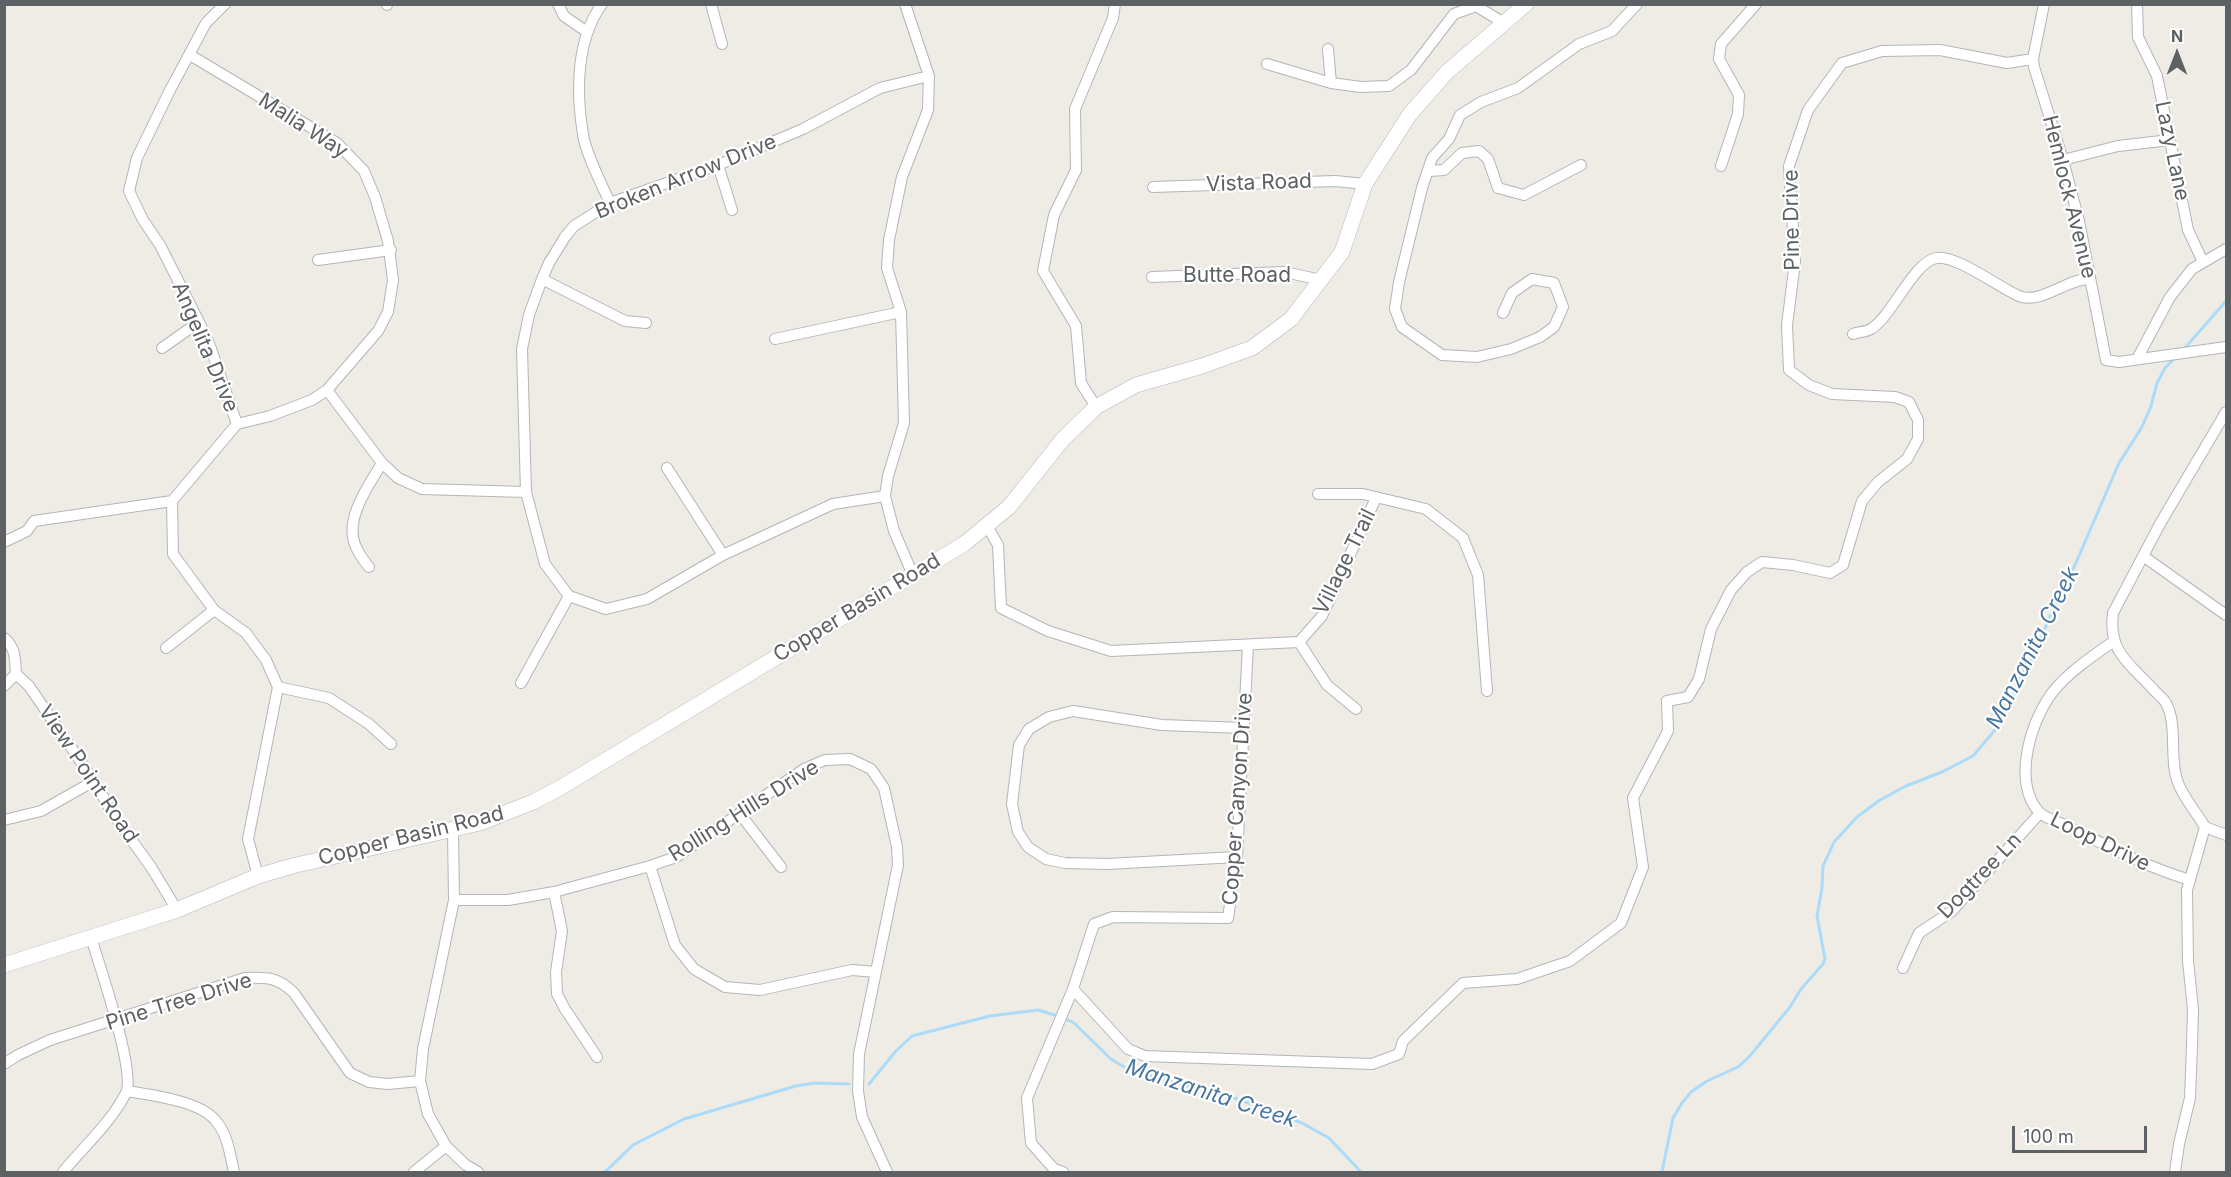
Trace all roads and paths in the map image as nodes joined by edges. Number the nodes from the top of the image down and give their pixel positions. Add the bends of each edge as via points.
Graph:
1 (225, 4) edge
2 (558, 4) edge
3 (602, 4) edge
4 (711, 4) edge
5 (905, 4) edge
6 (1115, 4) edge
7 (1526, 4) edge
8 (1637, 4) edge
9 (1756, 4) edge
10 (2044, 4) edge
11 (2137, 4) edge
12 (1503, 23) junction
13 (587, 32) junction
14 (722, 44) dead end
15 (1328, 49) dead end
16 (190, 55) junction
17 (2033, 59) junction
18 (1267, 64) dead end
19 (929, 76) junction
20 (1331, 83) junction
21 (2170, 140) junction
22 (2063, 160) junction
23 (718, 165) junction
24 (1581, 165) dead end
25 (1721, 166) dead end
26 (1429, 171) junction
27 (1365, 184) junction
28 (1153, 187) dead end
29 (609, 203) junction
30 (732, 210) dead end
31 (2226, 249) edge
32 (391, 250) junction
33 (318, 260) dead end
34 (2203, 262) junction
35 (1152, 277) dead end
36 (542, 279) junction
37 (2089, 279) junction
38 (1321, 280) junction
39 (901, 312) junction
40 (1503, 313) dead end
41 (199, 322) junction
42 (646, 323) dead end
43 (1853, 334) dead end
44 (775, 339) dead end
45 (2226, 347) edge
46 (162, 348) dead end
47 (2137, 359) junction
48 (327, 390) junction
49 (1096, 407) junction
50 (2226, 412) edge
51 (237, 424) junction
52 (382, 463) junction
53 (667, 468) dead end
54 (526, 492) junction
55 (1318, 494) dead end
56 (885, 496) junction
57 (1376, 498) junction
58 (172, 501) junction
59 (987, 526) junction
60 (4, 542) edge
61 (723, 555) junction
62 (2143, 556) junction
63 (369, 567) dead end
64 (913, 574) junction
65 (569, 596) junction
66 (214, 610) junction
67 (2226, 615) edge
68 (4, 638) edge
69 (2114, 641) junction
70 (1299, 642) junction
71 (1248, 645) junction
72 (166, 648) dead end
73 (16, 674) junction
74 (521, 683) dead end
75 (4, 686) edge
76 (278, 687) junction
77 (1487, 691) dead end
78 (1356, 709) dead end
79 (1244, 728) junction
80 (391, 744) dead end
81 (94, 781) junction
82 (2040, 813) junction
83 (740, 814) junction
84 (4, 820) edge
85 (2205, 827) junction
86 (453, 830) junction
87 (2226, 835) edge
88 (1237, 857) junction
89 (650, 866) junction
90 (781, 867) dead end
91 (258, 876) junction
92 (2190, 880) junction
93 (554, 892) junction
94 (454, 900) junction
95 (177, 910) junction
96 (91, 937) junction
97 (4, 965) edge
98 (1903, 968) dead end
99 (876, 972) junction
100 (1073, 989) junction
101 (116, 1021) junction
102 (597, 1057) dead end
103 (4, 1064) edge
104 (420, 1081) junction
105 (127, 1091) junction
106 (446, 1146) junction
107 (63, 1173) edge
108 (234, 1173) edge
109 (414, 1173) edge
110 (478, 1173) edge
111 (887, 1173) edge
112 (1063, 1173) edge
113 (2175, 1173) edge

1 - 16 street, Angelita Drive via 206,23
2 - 13 street via 564,16
3 - 13 street
4 - 14 street
5 - 19 street
6 - 49 street via 1076,109 1076,170 1054,215 1043,271 1076,326 1081,383
7 - 12 street, Copper Basin Road
8 - 26 street via 1612,32 1579,44 1518,88 1460,115 1449,139 1432,158
9 - 25 street via 1720,44 1719,59 1738,95 1738,114
10 - 17 street, Hemlock Avenue
11 - 21 street, Lazy Lane via 2138,38 2157,76
12 - 20 street via 1476,6 1454,14 1412,70 1389,86
12 - 27 street, Copper Basin Road via 1447,72 1410,114
13 - 29 street via 581,58 583,136
15 - 20 street
16 - 32 street, Malia Way via 337,143 354,159 375,197
16 - 41 street, Angelita Drive via 137,158 129,191
17 - 22 street, Hemlock Avenue
17 - 100 street, Pine Drive via 2007,63 1940,50 1882,51 1842,63 1808,110 1789,166 1795,262 1787,325 1789,370 1809,385 1832,394 1895,397 1909,402 1918,420 1918,439 1906,459 1862,501 1843,565 1830,573 1762,562 1731,590 1711,629 1699,679 1688,697 1667,701 1668,731 1633,798 1643,867 1622,923 1570,961 1517,979 1463,983 1402,1041 1399,1054 1372,1064 1145,1056 1128,1048
18 - 20 street
19 - 23 street, Broken Arrow Drive via 880,88 803,129
19 - 39 street via 928,110 902,177 889,240 887,268
21 - 22 street via 2118,146
21 - 34 street, Lazy Lane via 2188,230
22 - 37 street, Hemlock Avenue
23 - 29 street, Broken Arrow Drive
23 - 30 street
24 - 26 street via 1524,195 1498,188 1488,159 1479,151 1462,153 1444,170
26 - 40 street via 1399,282 1395,309 1402,327 1442,355 1477,357 1540,337 1554,327 1563,307 1554,283 1532,279 1512,293
27 - 28 street, Vista Road via 1335,181
27 - 38 street, Copper Basin Road via 1342,252
29 - 36 street, Broken Arrow Drive via 574,226
31 - 34 street
32 - 33 street
32 - 48 street, Malia Way via 393,280 388,312 378,331
34 - 47 street via 2192,269 2170,297
35 - 38 street, Butte Road via 1285,272
36 - 42 street via 625,321
36 - 54 street, Broken Arrow Drive via 522,349
37 - 43 street via 2078,279 2038,297 2019,297 1947,258 1935,258 1916,274 1882,319 1870,329
37 - 47 street, Hemlock Avenue via 2106,360
38 - 49 street, Copper Basin Road via 1291,319 1252,348 1136,385
39 - 44 street
39 - 56 street via 904,423
41 - 46 street
41 - 51 street, Angelita Drive
45 - 47 street
48 - 51 street, Malia Way via 270,416
48 - 52 street
49 - 59 street, Copper Basin Road via 1063,439 1009,507
50 - 62 street
51 - 58 street, Angelita Drive
52 - 54 street via 398,478 422,489
52 - 63 street via 353,522 355,545
53 - 61 street
54 - 65 street, Broken Arrow Drive via 545,564
55 - 57 street via 1362,494
56 - 61 street via 833,504
56 - 64 street via 894,531
57 - 70 street, Village Trail via 1322,616
57 - 77 street via 1426,509 1463,538 1478,574
58 - 60 street via 34,521 27,531
58 - 66 street via 173,554
59 - 64 street, Copper Basin Road
59 - 71 street via 998,545 1001,609 1048,631 1111,651
61 - 65 street via 647,600 606,609
62 - 67 street
62 - 69 street via 2113,613
64 - 86 street, Copper Basin Road via 558,789 508,813
65 - 74 street
66 - 72 street
66 - 76 street via 246,633 266,660
68 - 73 street via 15,656
69 - 82 street, Loop Drive via 2056,688 2038,718 2024,775
69 - 85 street via 2117,650 2165,702 2171,721 2177,781
70 - 71 street
70 - 78 street via 1327,685
71 - 79 street, Copper Canyon Drive
73 - 75 street
73 - 81 street, View Point Road via 29,686
76 - 80 street via 329,698
76 - 91 street via 248,839
79 - 88 street, Copper Canyon Drive
79 - 88 street via 1162,725 1073,711 1049,717 1029,729 1019,745 1012,804 1018,832 1028,847 1046,859 1107,864
81 - 84 street via 41,811
81 - 95 street, View Point Road
82 - 92 street, Loop Drive via 2157,870
82 - 98 street, Dogtree Ln via 1952,911 1919,933
83 - 89 street, Rolling Hills Drive via 676,857
83 - 90 street
83 - 99 street, Rolling Hills Drive via 804,769 825,760 850,759 871,769 884,788 898,865
85 - 87 street
85 - 92 street
86 - 91 street, Copper Basin Road
86 - 94 street
88 - 100 street, Copper Canyon Drive via 1228,918 1113,917 1094,924
89 - 93 street, Rolling Hills Drive
89 - 99 street via 675,945 694,969 725,987 760,990 852,970
91 - 95 street, Copper Basin Road
92 - 113 street via 2190,1098
93 - 94 street, Rolling Hills Drive via 508,900
93 - 102 street via 562,931 557,994
94 - 104 street
95 - 96 street, Copper Basin Road
96 - 97 street, Copper Basin Road
96 - 101 street
99 - 111 street, Rolling Hills Drive via 859,1054 858,1091 862,1117
100 - 112 street, Copper Canyon Drive via 1027,1098 1031,1143 1054,1169
101 - 103 street, Pine Tree Drive via 50,1040
101 - 104 street, Pine Tree Drive via 244,978 265,977 284,983 294,993 350,1073 369,1082
101 - 105 street via 126,1053
104 - 106 street via 428,1113
105 - 107 street via 102,1129
105 - 108 street via 187,1103 215,1118 226,1140
106 - 109 street
106 - 110 street

